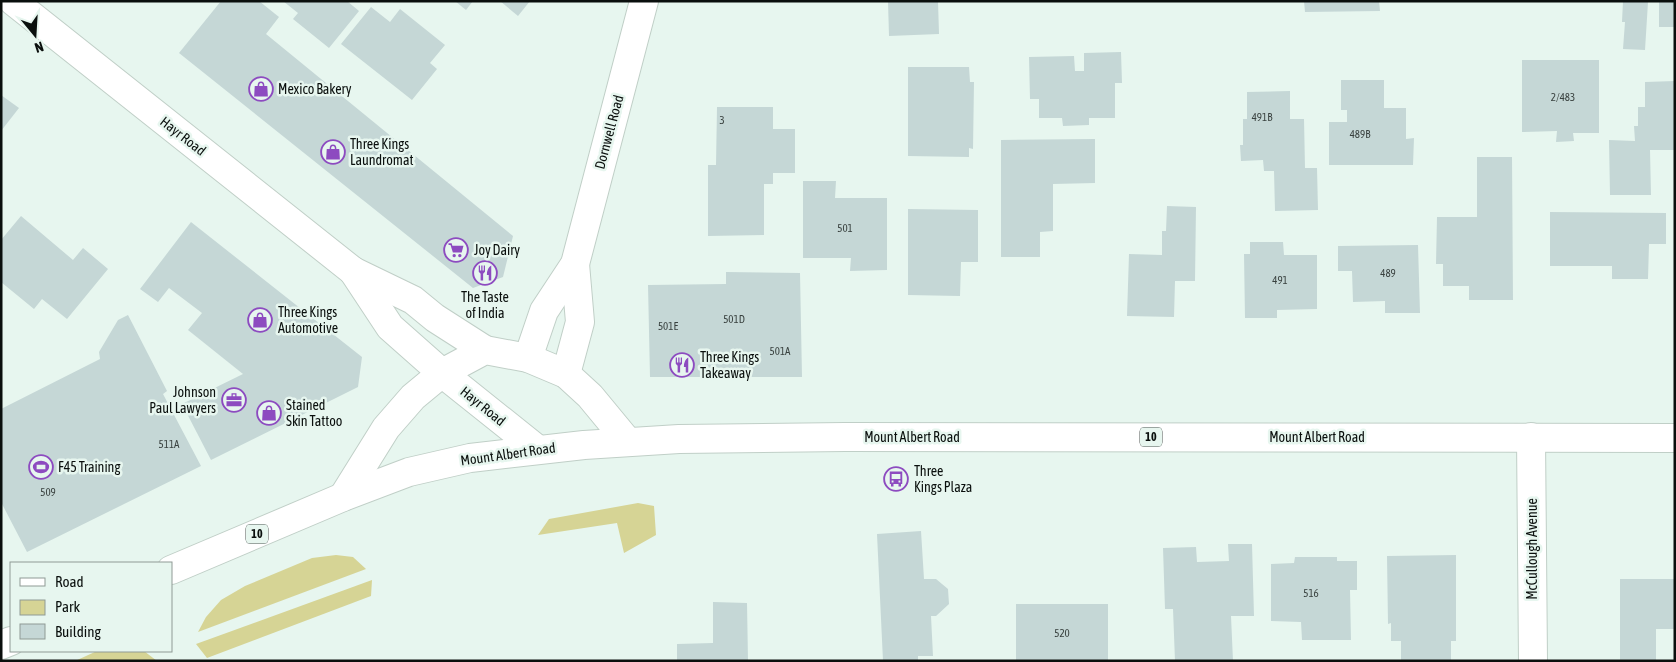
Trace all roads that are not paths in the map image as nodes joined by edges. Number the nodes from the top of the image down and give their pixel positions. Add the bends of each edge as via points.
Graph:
1 (13, 1) edge
2 (644, 1) edge
3 (575, 264) junction
4 (352, 271) junction
5 (485, 350) junction
6 (528, 358) junction
7 (442, 372) junction
8 (566, 374) junction
9 (1531, 438) junction
10 (1675, 438) edge
11 (628, 442) junction
12 (537, 449) junction
13 (343, 497) junction
14 (172, 570) edge
15 (1533, 661) edge

1 - 4 main road, Hayr Road
2 - 3 main road, Dornwell Road
3 - 6 main road, Dornwell Road via 544,310
3 - 8 main road, Dornwell Road via 580,322
4 - 5 main road, Hayr Road via 413,300
4 - 7 main road, Hayr Road via 390,327
5 - 6 main road
5 - 7 main road
6 - 8 main road
7 - 12 main road, Hayr Road
7 - 13 main road via 413,397 386,428
8 - 11 main road via 590,396
9 - 10 main road, Mount Albert Road / 10
9 - 11 main road, Mount Albert Road / 10 via 846,437
9 - 15 main road, McCullough Avenue
11 - 12 main road, Mount Albert Road / 10
12 - 13 main road, Mount Albert Road / 10 via 470,458 409,472
13 - 14 main road, Mount Albert Road / 10

